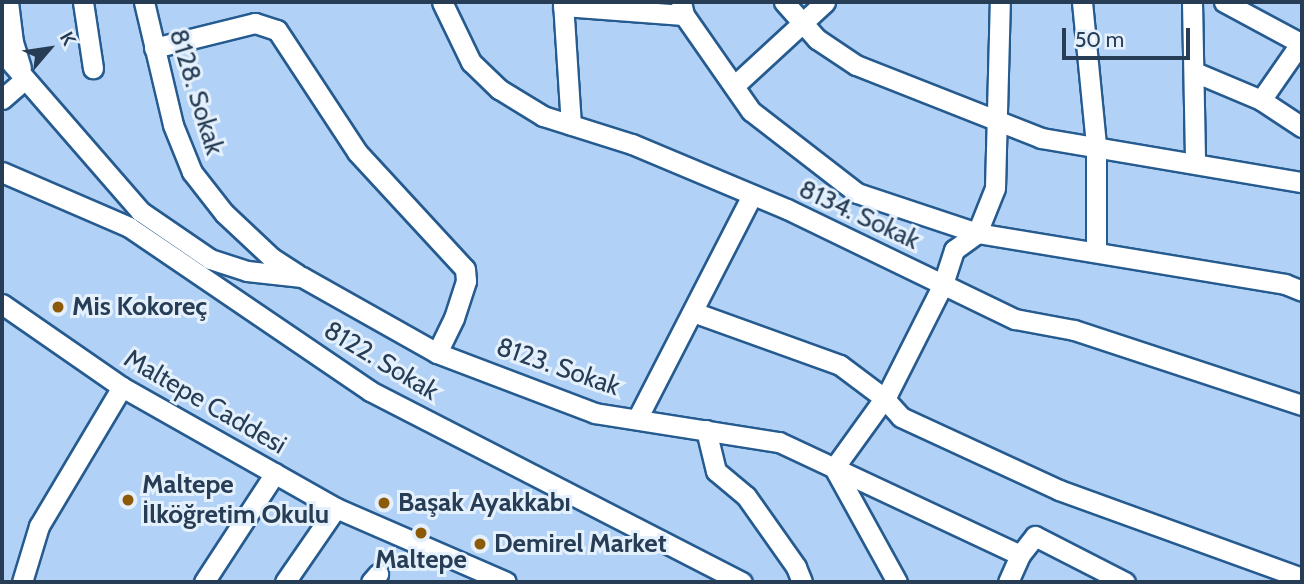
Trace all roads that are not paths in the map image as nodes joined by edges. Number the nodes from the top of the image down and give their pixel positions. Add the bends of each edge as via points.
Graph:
1 (8, 2) edge
2 (83, 2) edge
3 (144, 2) edge
4 (442, 2) edge
5 (784, 2) edge
6 (825, 2) edge
7 (1000, 2) edge
8 (1082, 2) edge
9 (1192, 2) edge
10 (1224, 2) edge
11 (563, 4) edge
12 (683, 8) edge
13 (802, 25) junction
14 (1301, 42) edge
15 (154, 48) junction
16 (2, 52) edge
17 (93, 68) dead end
18 (1197, 72) junction
19 (25, 79) junction
20 (734, 86) junction
21 (2, 99) edge
22 (1261, 100) junction
23 (996, 119) junction
24 (571, 125) junction
25 (1302, 127) edge
26 (1096, 144) junction
27 (1195, 162) junction
28 (2, 172) edge
29 (1302, 182) edge
30 (752, 195) junction
31 (99, 211) junction
32 (140, 211) junction
33 (977, 233) junction
34 (1096, 252) junction
35 (302, 277) junction
36 (943, 284) junction
37 (1302, 291) edge
38 (2, 304) edge
39 (693, 312) junction
40 (437, 353) junction
41 (122, 387) junction
42 (884, 398) junction
43 (1302, 405) edge
44 (637, 419) junction
45 (706, 430) junction
46 (834, 468) junction
47 (275, 473) junction
48 (336, 508) junction
49 (1020, 555) junction
50 (473, 575) edge
51 (1302, 578) edge
52 (22, 582) edge
53 (204, 582) edge
54 (285, 582) edge
55 (506, 582) edge
56 (742, 582) edge
57 (802, 582) edge
58 (897, 582) edge
59 (1008, 582) edge
60 (1125, 582) edge

1 - 19 street via 13,42
2 - 17 street
3 - 15 street, 8128. Sokak
4 - 24 street, 8134. Sokak via 471,62 510,96 543,116
5 - 13 street
6 - 13 street
7 - 23 street
8 - 26 street
9 - 18 street
10 - 14 street
11 - 12 street
11 - 24 street
12 - 20 street
13 - 20 street
13 - 23 street via 856,65
14 - 22 street
15 - 35 street, 8128. Sokak via 173,125 192,172 224,213 272,257
15 - 40 street via 255,23 276,30 357,152 464,268 466,281
16 - 19 street, 8123. Sokak
18 - 22 street
18 - 27 street
19 - 21 street
19 - 32 street, 8123. Sokak
20 - 33 street via 751,111 857,193
22 - 25 street
23 - 26 street via 1041,138
23 - 33 street via 995,188
24 - 30 street, 8134. Sokak via 632,144
26 - 27 street
26 - 34 street
27 - 29 street
28 - 31 street, 8122. Sokak
30 - 36 street, 8134. Sokak
30 - 39 street
31 - 32 street
31 - 56 street, 8122. Sokak via 370,391
32 - 35 street, 8123. Sokak via 210,259 247,271
33 - 34 street
33 - 36 street via 954,250
34 - 37 street via 1285,284
35 - 40 street, 8123. Sokak
36 - 42 street
36 - 43 street, 8134. Sokak via 1015,319 1074,330
38 - 41 street, Maltepe Caddesi
39 - 42 street via 840,365
39 - 44 street
40 - 44 street, 8123. Sokak via 595,412
41 - 47 street, Maltepe Caddesi
41 - 52 street via 39,526
42 - 46 street
42 - 51 street via 901,417 1059,489
44 - 45 street, 8123. Sokak
45 - 46 street, 8123. Sokak via 779,442
45 - 57 street via 716,471 746,496
46 - 49 street, 8123. Sokak
46 - 58 street
47 - 48 street, Maltepe Caddesi
47 - 53 street
48 - 50 street, Maltepe Caddesi
48 - 54 street
49 - 59 street
49 - 60 street via 1035,536
50 - 55 street, Maltepe Caddesi

